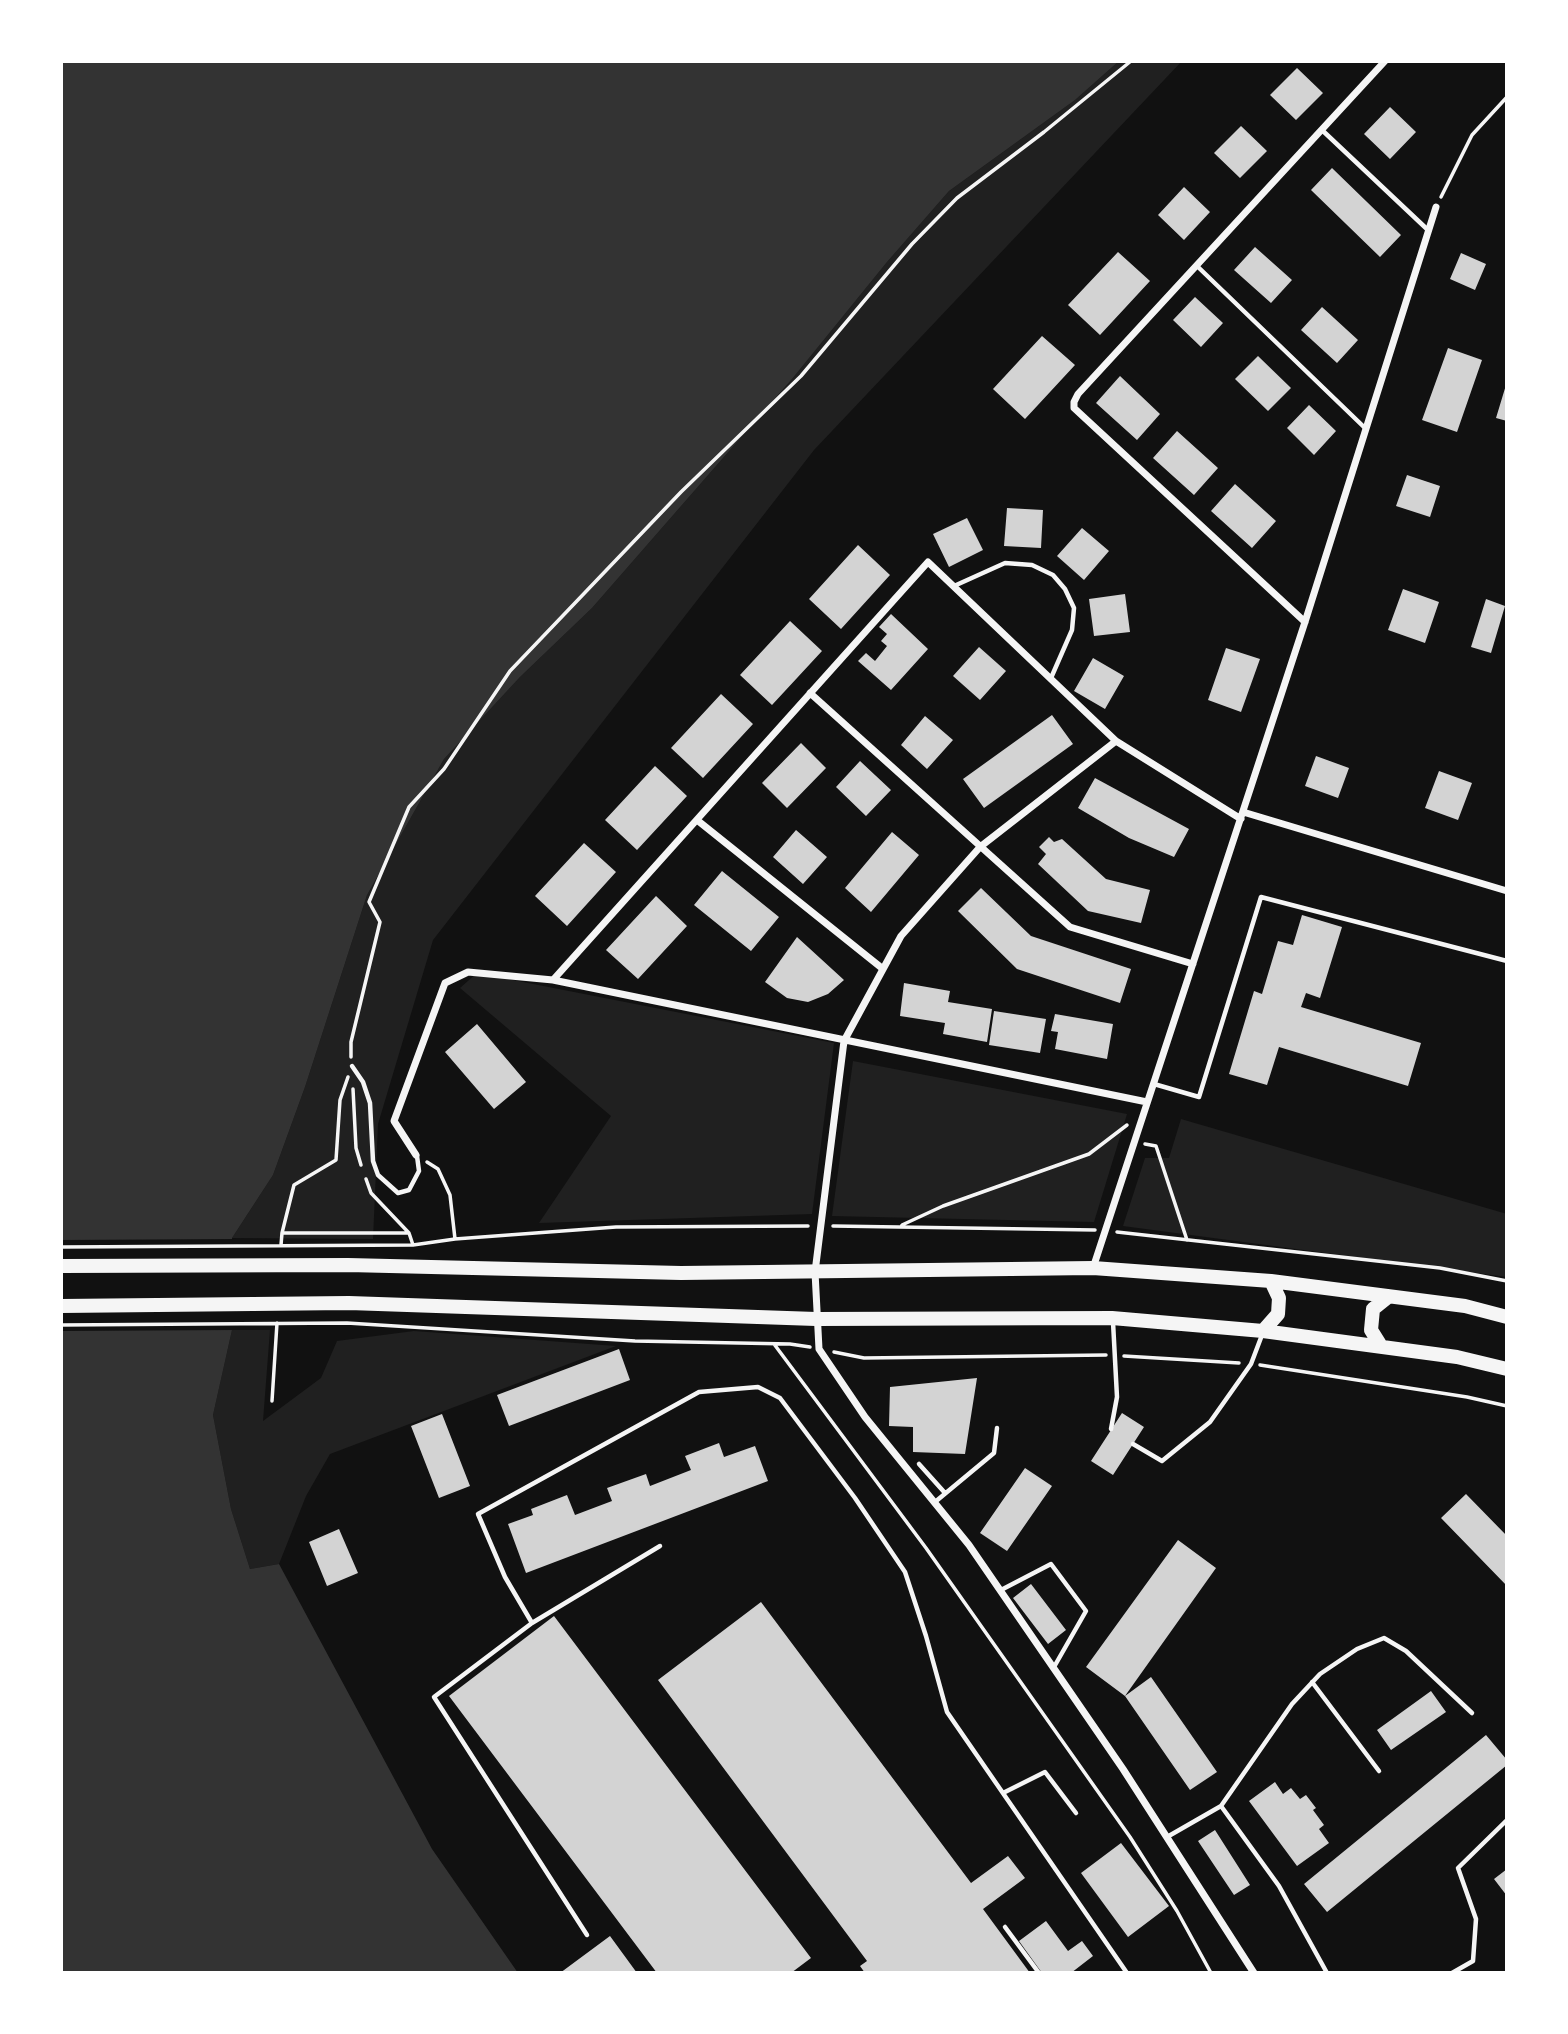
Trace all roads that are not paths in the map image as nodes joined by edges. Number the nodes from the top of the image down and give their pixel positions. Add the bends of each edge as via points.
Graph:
1 (1385, 61) edge
2 (1323, 131) junction
3 (1436, 208) road end
4 (1429, 231) junction
5 (1197, 266) junction
6 (1366, 428) junction
7 (954, 586) junction
8 (1305, 622) junction
9 (1051, 679) junction
10 (810, 693) junction
11 (1116, 741) junction
12 (1242, 816) junction
13 (697, 820) junction
14 (980, 847) junction
15 (1507, 891) edge
16 (1507, 961) edge
17 (1193, 964) junction
18 (883, 969) junction
19 (553, 981) junction
20 (844, 1041) junction
21 (352, 1066) road end
22 (1153, 1083) junction
23 (1147, 1102) junction
24 (416, 1155) joint
25 (61, 1266) edge
26 (1093, 1268) junction
27 (815, 1272) junction
28 (1271, 1281) junction
29 (1388, 1297) junction
30 (61, 1306) edge
31 (1507, 1317) edge
32 (1112, 1318) junction
33 (816, 1319) junction
34 (1263, 1331) junction
35 (1381, 1346) junction
36 (1507, 1369) edge
37 (997, 1428) dead end
38 (1111, 1429) dead end
39 (1133, 1444) dead end
40 (919, 1464) dead end
41 (945, 1493) junction
42 (934, 1503) junction
43 (660, 1546) dead end
44 (1000, 1591) junction
45 (532, 1623) junction
46 (1054, 1668) junction
47 (1312, 1682) junction
48 (1472, 1713) dead end
49 (1379, 1771) dead end
50 (1003, 1793) junction
51 (1221, 1806) junction
52 (1076, 1813) dead end
53 (1507, 1820) edge
54 (1167, 1837) junction
55 (1005, 1927) dead end
56 (587, 1935) dead end
57 (1039, 1973) edge
58 (1127, 1973) edge
59 (1254, 1973) edge
60 (1327, 1973) edge
61 (1452, 1973) edge

1 - 2 street
2 - 4 lane
2 - 5 street
3 - 4 street
4 - 6 street
5 - 6 lane
5 - 8 street via 1078,394 1074,408
6 - 8 street
7 - 9 street
7 - 9 lane via 1005,563 1032,565 1053,575 1074,608 1072,630
7 - 10 street via 928,562
8 - 12 street
9 - 11 street
10 - 13 street
10 - 14 street
11 - 12 street
11 - 14 street
12 - 15 street
12 - 17 street
13 - 18 street
13 - 19 street
14 - 17 street via 1070,927
14 - 18 street via 901,936
16 - 22 lane via 1261,897 1199,1097
17 - 22 street
18 - 20 street
19 - 20 street
19 - 24 street via 468,972 445,984 394,1121
20 - 23 street
20 - 27 street
21 - 24 lane via 370,1103 378,1175 398,1193 409,1190 419,1171
22 - 23 street
23 - 26 street
25 - 27 highway
26 - 27 highway
26 - 28 highway
27 - 33 street
28 - 29 highway
28 - 34 highway via 1279,1298 1278,1314
29 - 31 highway via 1465,1306
29 - 35 highway via 1373,1309 1371,1330
30 - 33 highway via 349,1303
32 - 33 highway
32 - 34 highway
32 - 38 lane via 1117,1397
33 - 42 street via 819,1349 865,1417
34 - 35 highway
34 - 39 lane via 1251,1364 1210,1422 1162,1461
35 - 36 highway
37 - 41 lane via 994,1453
40 - 41 lane
41 - 42 lane
42 - 44 street
43 - 45 lane
44 - 46 street
44 - 46 lane via 1051,1563 1086,1611
45 - 50 lane via 505,1577 478,1514 699,1392 758,1387 780,1398 905,1572 947,1712
45 - 56 lane via 434,1697
46 - 54 street
47 - 48 lane via 1357,1649 1384,1638 1406,1651
47 - 49 lane
47 - 51 lane
50 - 52 lane via 1045,1772
50 - 58 lane
51 - 54 lane
51 - 60 lane via 1279,1886
53 - 61 lane via 1458,1868 1476,1919 1473,1961
54 - 59 street
55 - 57 lane

